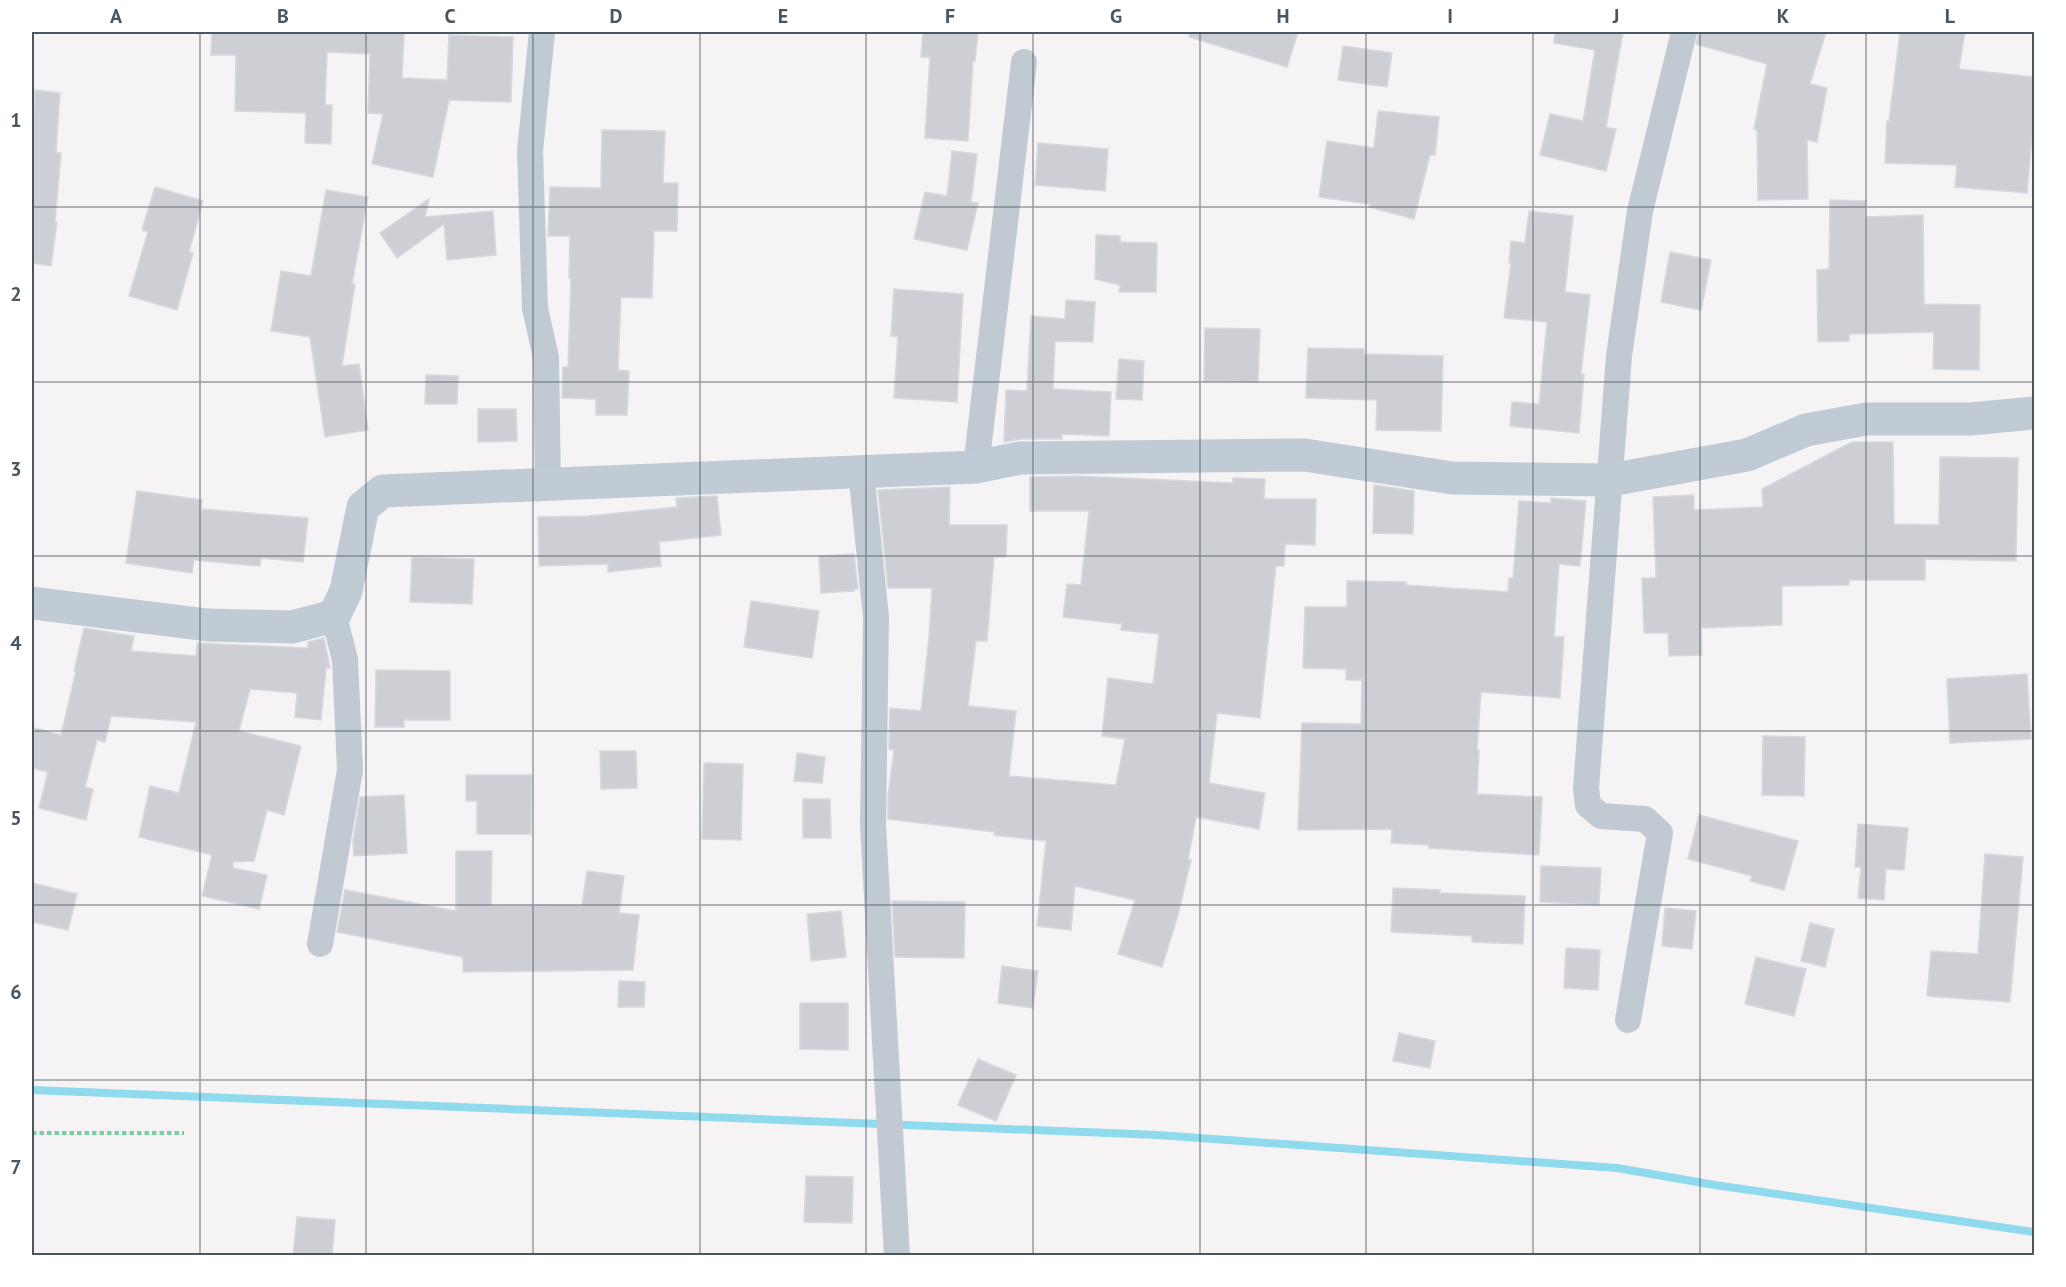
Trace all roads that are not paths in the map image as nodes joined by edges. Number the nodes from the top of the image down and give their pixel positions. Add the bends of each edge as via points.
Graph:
1 (542, 32) edge
2 (1684, 32) edge
3 (1024, 62) dead end
4 (2034, 413) edge
5 (976, 467) junction
6 (861, 471) junction
7 (1610, 480) junction
8 (548, 486) junction
9 (32, 603) edge
10 (334, 616) junction
11 (320, 944) dead end
12 (1628, 1020) dead end
13 (897, 1256) edge

1 - 8 street via 530,151 535,308 546,358
2 - 7 street via 1640,211 1619,356
3 - 5 street
4 - 7 main road via 1971,420 1866,419 1806,430 1747,455
5 - 6 main road
5 - 7 main road via 1020,458 1305,455 1452,478
6 - 8 main road
6 - 13 street via 876,617 873,825
7 - 12 street via 1586,788 1588,805 1601,816 1645,819 1660,832
8 - 10 main road via 383,491 363,507 346,591
9 - 10 main road via 207,625 292,627
10 - 11 street via 345,660 350,770

